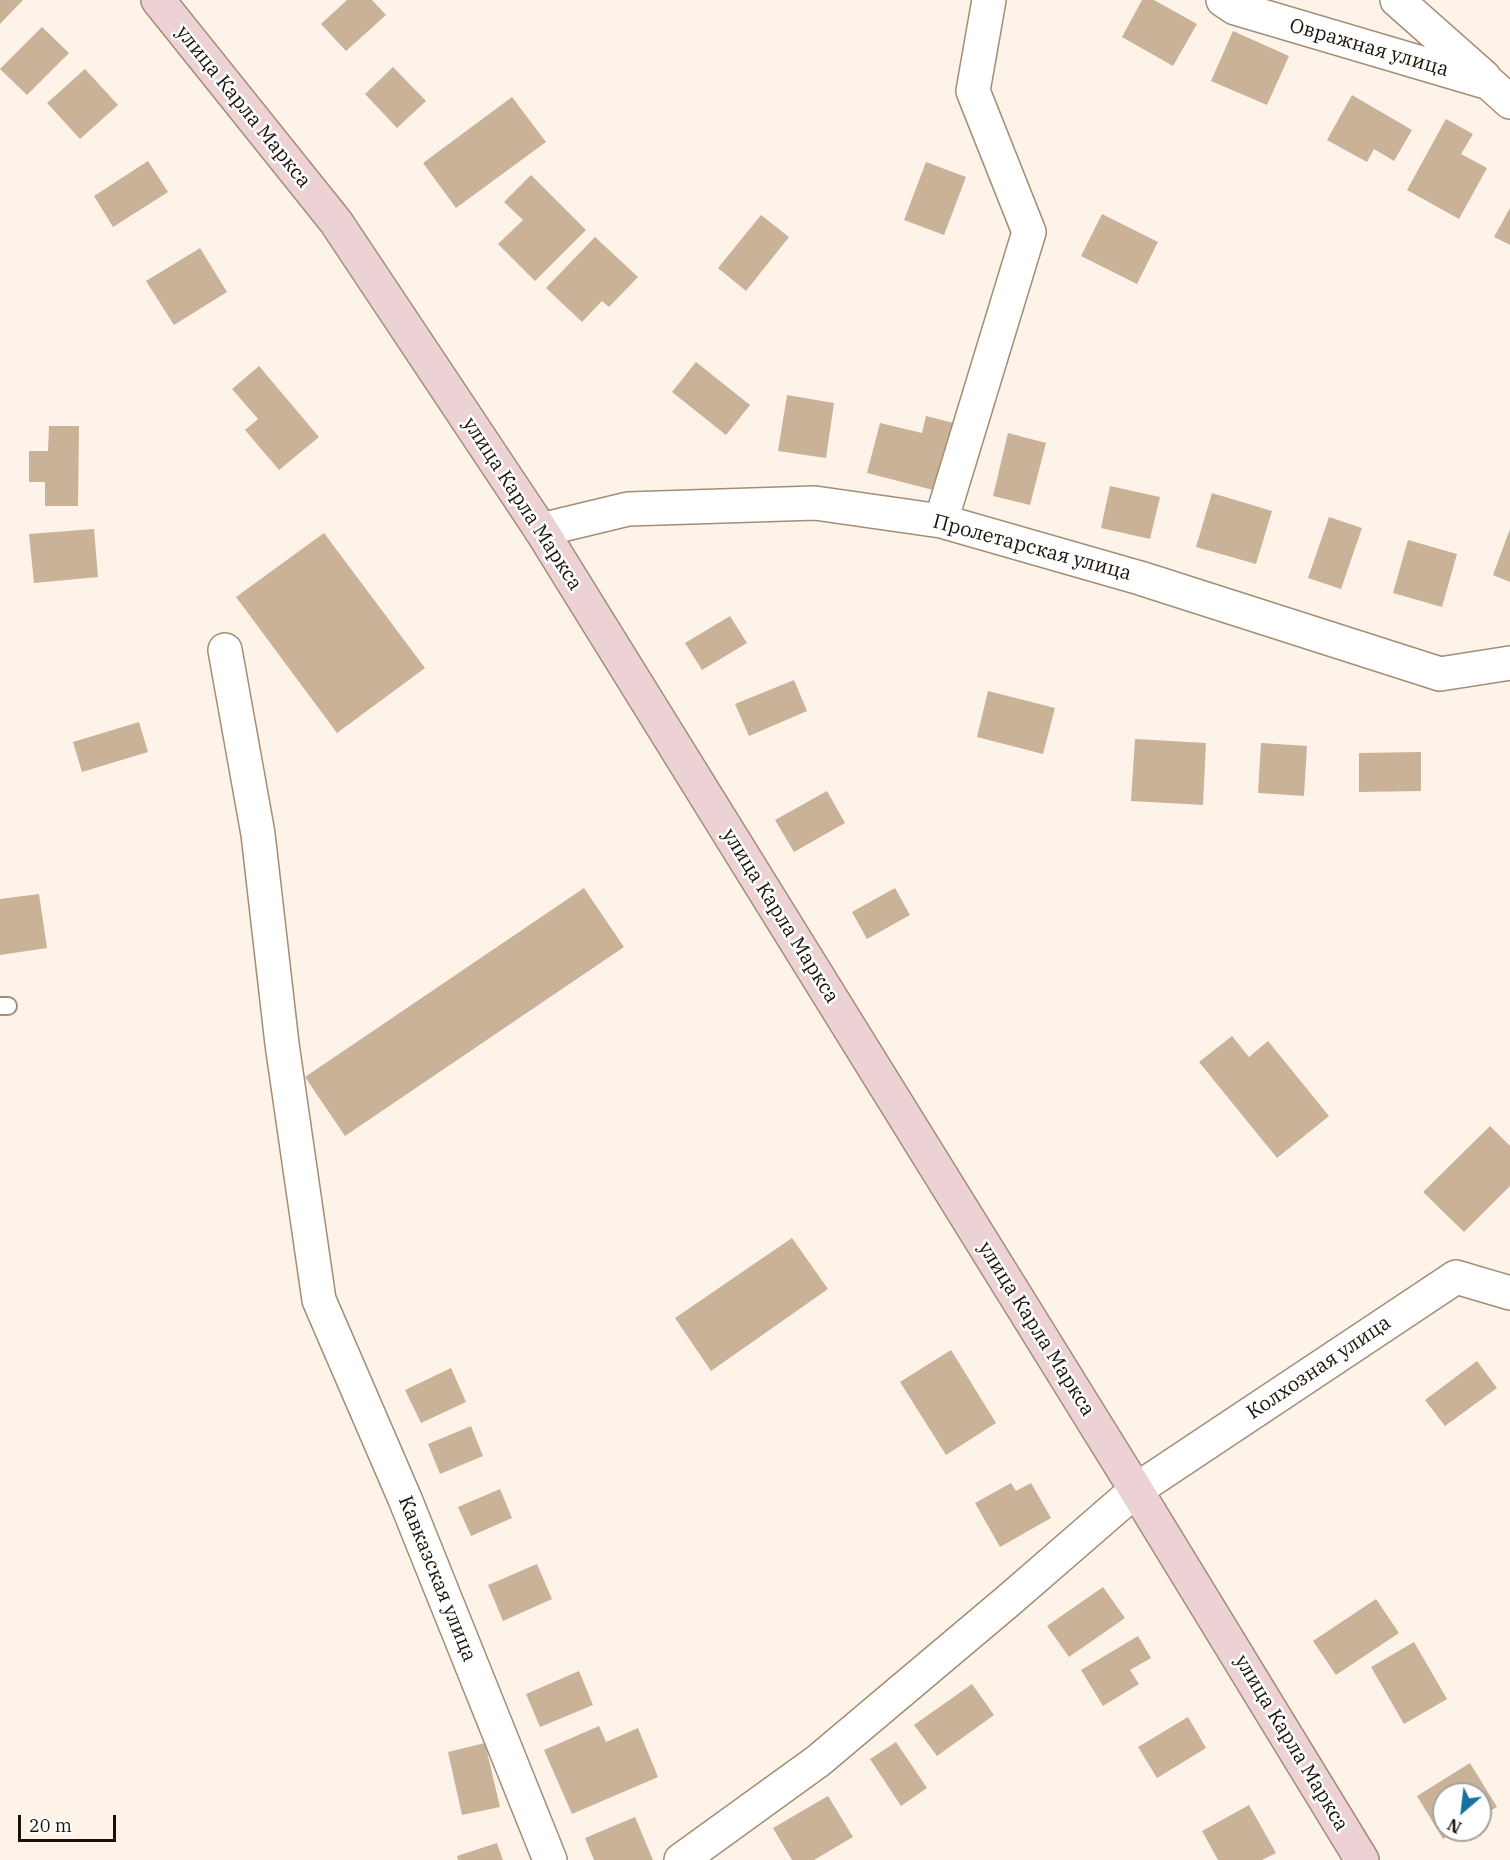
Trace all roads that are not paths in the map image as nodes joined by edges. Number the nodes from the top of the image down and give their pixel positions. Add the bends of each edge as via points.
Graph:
1 (158, 0) edge
2 (989, 0) edge
3 (1223, 0) edge
4 (1396, 0) edge
5 (1500, 93) edge
6 (941, 521) junction
7 (541, 530) junction
8 (225, 650) dead end
9 (1510, 663) edge
10 (1510, 1293) edge
11 (1136, 1490) junction
12 (550, 1860) edge
13 (681, 1860) edge
14 (1362, 1860) edge

1 - 7 street, улица Карла Маркса via 336,222
2 - 6 street via 973,91 1029,232
3 - 5 street, Овражная улица via 1234,8
4 - 5 street
6 - 7 street, Пролетарская улица via 815,502 628,509
6 - 9 street, Пролетарская улица via 1140,578 1440,674
7 - 11 street, улица Карла Маркса
8 - 12 street, Кавказская улица via 258,834 282,1044 319,1300 405,1499
10 - 11 street, Колхозная улица via 1456,1277
11 - 13 street via 818,1761
11 - 14 street, улица Карла Маркса

